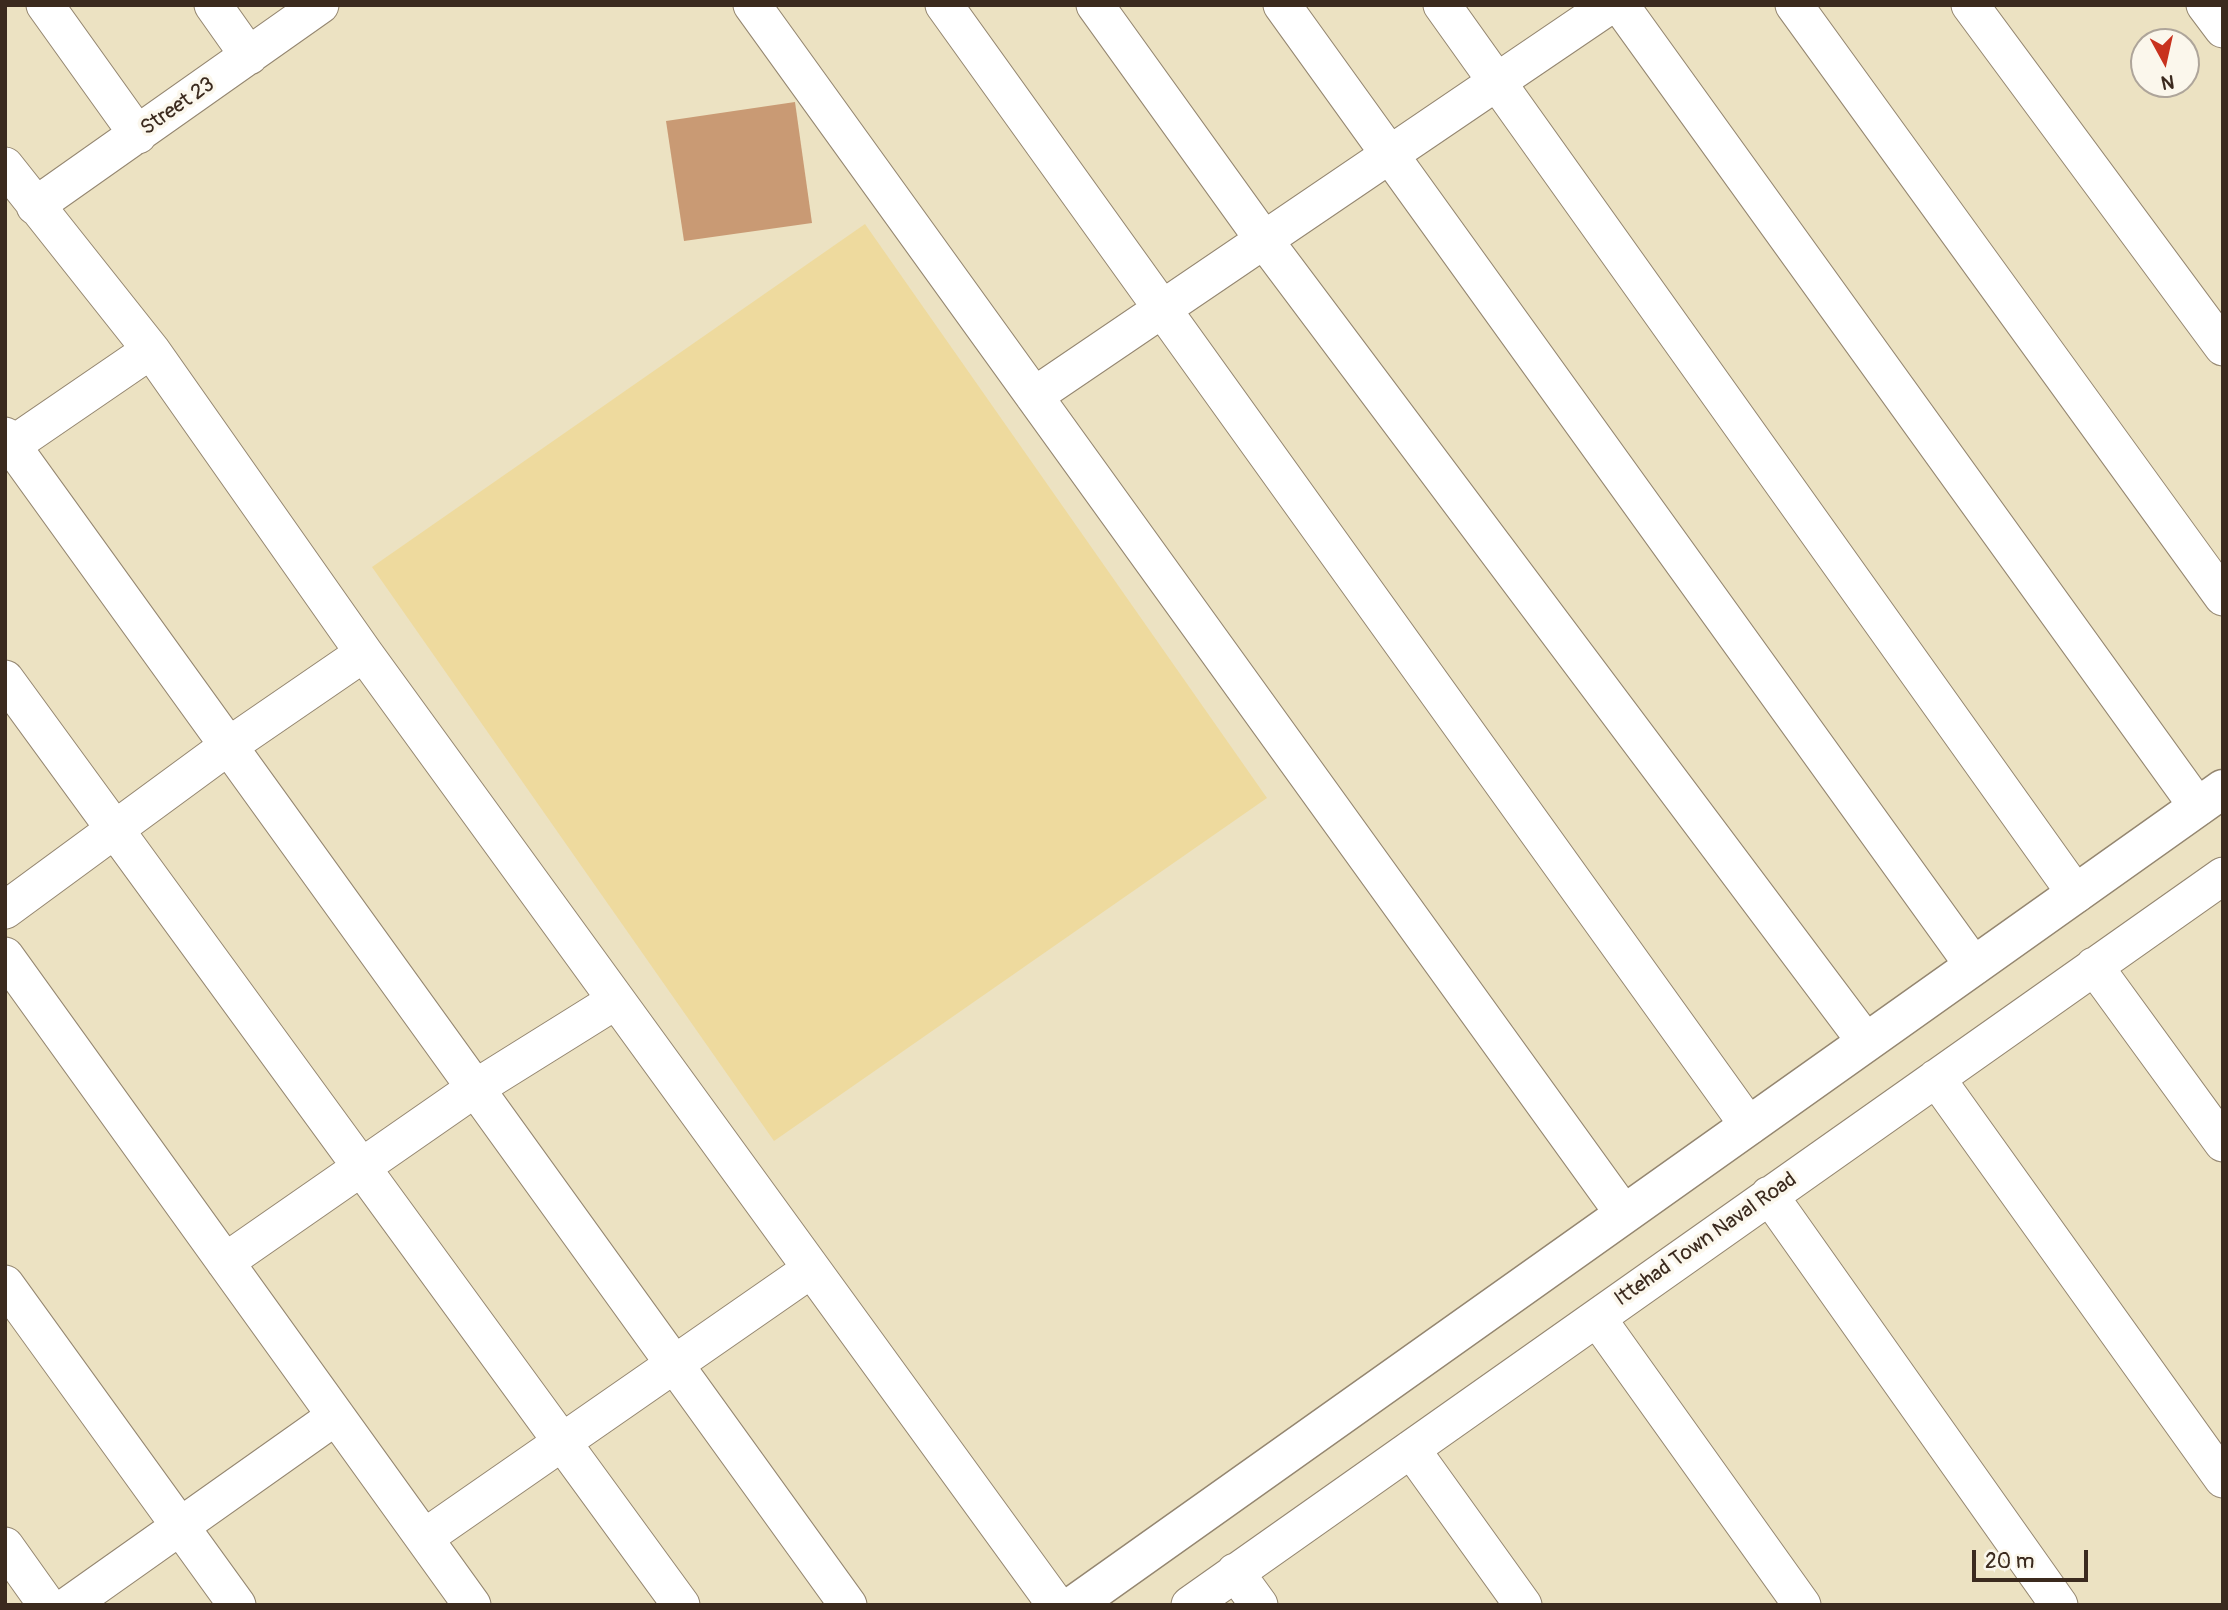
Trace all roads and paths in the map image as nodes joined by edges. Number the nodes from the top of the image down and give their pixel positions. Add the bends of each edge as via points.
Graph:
1 (45, 5) edge
2 (213, 5) edge
3 (320, 5) edge
4 (752, 5) edge
5 (944, 5) edge
6 (1095, 5) edge
7 (1282, 5) edge
8 (1442, 5) edge
9 (1610, 5) edge
10 (1620, 5) edge
11 (1794, 5) edge
12 (1970, 5) edge
13 (2205, 5) edge
14 (2223, 29) edge
15 (249, 56) junction
16 (1497, 82) junction
17 (138, 135) junction
18 (1390, 155) junction
19 (5, 166) edge
20 (35, 206) junction
21 (1264, 240) junction
22 (1162, 309) junction
23 (2223, 347) edge
24 (151, 350) junction
25 (1034, 396) junction
26 (8, 444) edge
27 (2223, 597) edge
28 (364, 653) junction
29 (5, 679) edge
30 (227, 747) junction
31 (2210, 798) edge
32 (116, 828) junction
33 (2223, 876) edge
34 (2076, 894) junction
35 (5, 910) edge
36 (5, 956) edge
37 (1974, 966) junction
38 (2094, 966) junction
39 (615, 1001) junction
40 (1866, 1042) junction
41 (1936, 1078) junction
42 (474, 1089) junction
43 (1749, 1126) junction
44 (2223, 1143) edge
45 (362, 1167) junction
46 (1769, 1195) junction
47 (1624, 1214) junction
48 (225, 1262) junction
49 (810, 1270) junction
50 (5, 1284) edge
51 (1597, 1318) junction
52 (673, 1364) junction
53 (336, 1416) junction
54 (562, 1442) junction
55 (1410, 1449) junction
56 (2223, 1479) edge
57 (179, 1528) junction
58 (424, 1538) junction
59 (5, 1546) edge
60 (1235, 1572) junction
61 (47, 1605) edge
62 (69, 1605) edge
63 (237, 1605) edge
64 (472, 1605) edge
65 (681, 1605) edge
66 (848, 1605) edge
67 (1056, 1605) edge
68 (1074, 1605) edge
69 (1190, 1605) edge
70 (1259, 1605) edge
71 (1522, 1605) edge
72 (1802, 1605) edge
73 (2059, 1605) edge

1 - 17 street
2 - 15 street
3 - 15 street, Street 23
4 - 25 street
5 - 22 street
6 - 21 street
7 - 18 street
8 - 16 street
9 - 16 street
10 - 31 street
11 - 27 street
12 - 23 street
13 - 14 street
15 - 17 street, Street 23
16 - 18 street
16 - 34 street
17 - 20 street, Street 23
18 - 21 street
18 - 37 street
19 - 20 street
20 - 24 street
21 - 22 street
21 - 40 street
22 - 25 street
22 - 43 street
24 - 26 street
24 - 28 street
25 - 47 street
26 - 30 street
28 - 30 street
28 - 39 street
29 - 32 street
30 - 32 street
30 - 42 street
31 - 34 street
32 - 35 street
32 - 45 street
33 - 38 street, Ittehad Town Naval Road
34 - 37 street
36 - 48 street
37 - 40 street
38 - 41 street, Ittehad Town Naval Road
38 - 44 street
39 - 42 street
39 - 49 street
40 - 43 street
41 - 46 street, Ittehad Town Naval Road
41 - 56 street
42 - 45 street
42 - 52 street
43 - 47 street
45 - 48 street
45 - 54 street
46 - 51 street, Ittehad Town Naval Road
46 - 73 street
47 - 68 street
48 - 53 street
49 - 52 street
49 - 67 street
50 - 57 street
51 - 55 street, Ittehad Town Naval Road
51 - 72 street
52 - 54 street
52 - 66 street
53 - 57 street
53 - 58 street
54 - 58 street
54 - 65 street
55 - 60 street, Ittehad Town Naval Road
55 - 71 street
57 - 62 street
57 - 63 street
58 - 64 street
59 - 61 street
60 - 69 street, Ittehad Town Naval Road
60 - 70 street

